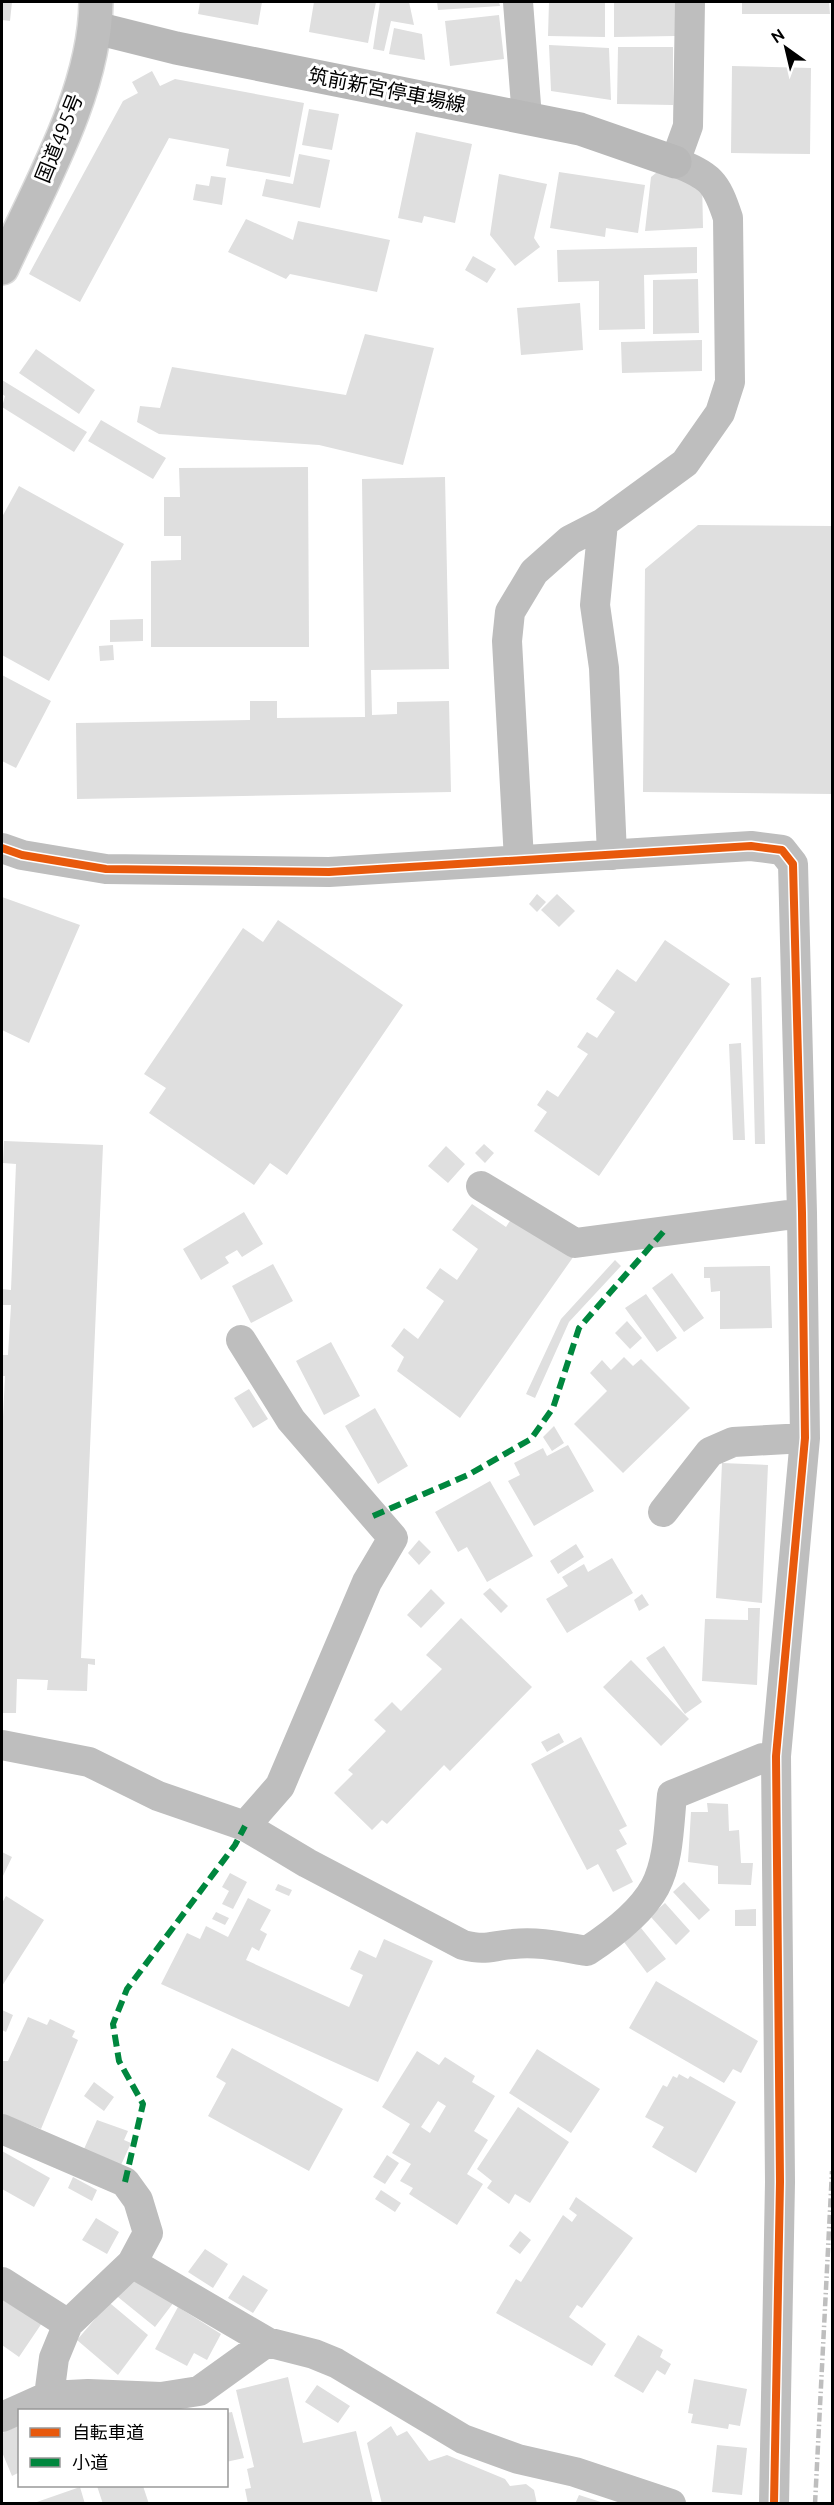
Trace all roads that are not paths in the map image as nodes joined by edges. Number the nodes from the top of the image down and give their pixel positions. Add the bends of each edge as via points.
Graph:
1 (518, 2) edge
2 (690, 2) edge
3 (96, 15) edge
4 (527, 118) junction
5 (675, 162) junction
6 (2, 268) edge
7 (603, 523) junction
8 (2, 848) edge
9 (612, 855) junction
10 (519, 860) junction
11 (481, 1186) dead end
12 (802, 1213) junction
13 (241, 1340) dead end
14 (805, 1438) junction
15 (663, 1512) dead end
16 (2, 1745) edge
17 (776, 1756) junction
18 (245, 1826) junction
19 (2, 2129) edge
20 (132, 2263) junction
21 (2, 2282) edge
22 (68, 2324) junction
23 (267, 2342) junction
24 (49, 2396) junction
25 (20, 2409) edge
26 (18, 2410) edge
27 (2, 2417) edge
28 (671, 2504) edge
29 (774, 2504) edge

1 - 4 street
2 - 5 street via 688,126
3 - 4 main road, 筑前新宮停車場線 via 176,48
3 - 6 highway, 国道495号 via 72,117
4 - 5 main road, 筑前新宮停車場線 via 580,129
5 - 7 street via 703,174 720,195 728,218 730,382 720,413 685,463
7 - 9 street via 596,605 604,668
7 - 10 street via 570,540 534,572 510,612 507,641
8 - 10 street via 106,869 329,872
9 - 10 street
9 - 12 street via 751,846 782,850 793,864
11 - 12 street via 575,1243
12 - 14 street
13 - 18 street via 291,1420 393,1538 368,1582 280,1786
14 - 15 street via 733,1442 710,1452
14 - 17 street
16 - 18 street via 89,1761 158,1796
17 - 18 street via 672,1795 663,1862 655,1888 620,1929 587,1951 540,1944 483,1950 463,1945
17 - 29 street via 780,2182
19 - 20 street via 125,2182 138,2200 148,2233
20 - 22 street
20 - 23 street
21 - 22 street
22 - 24 street via 54,2358
23 - 24 street via 199,2391 161,2397
23 - 28 street via 336,2363 463,2439
24 - 25 street
26 - 27 street

